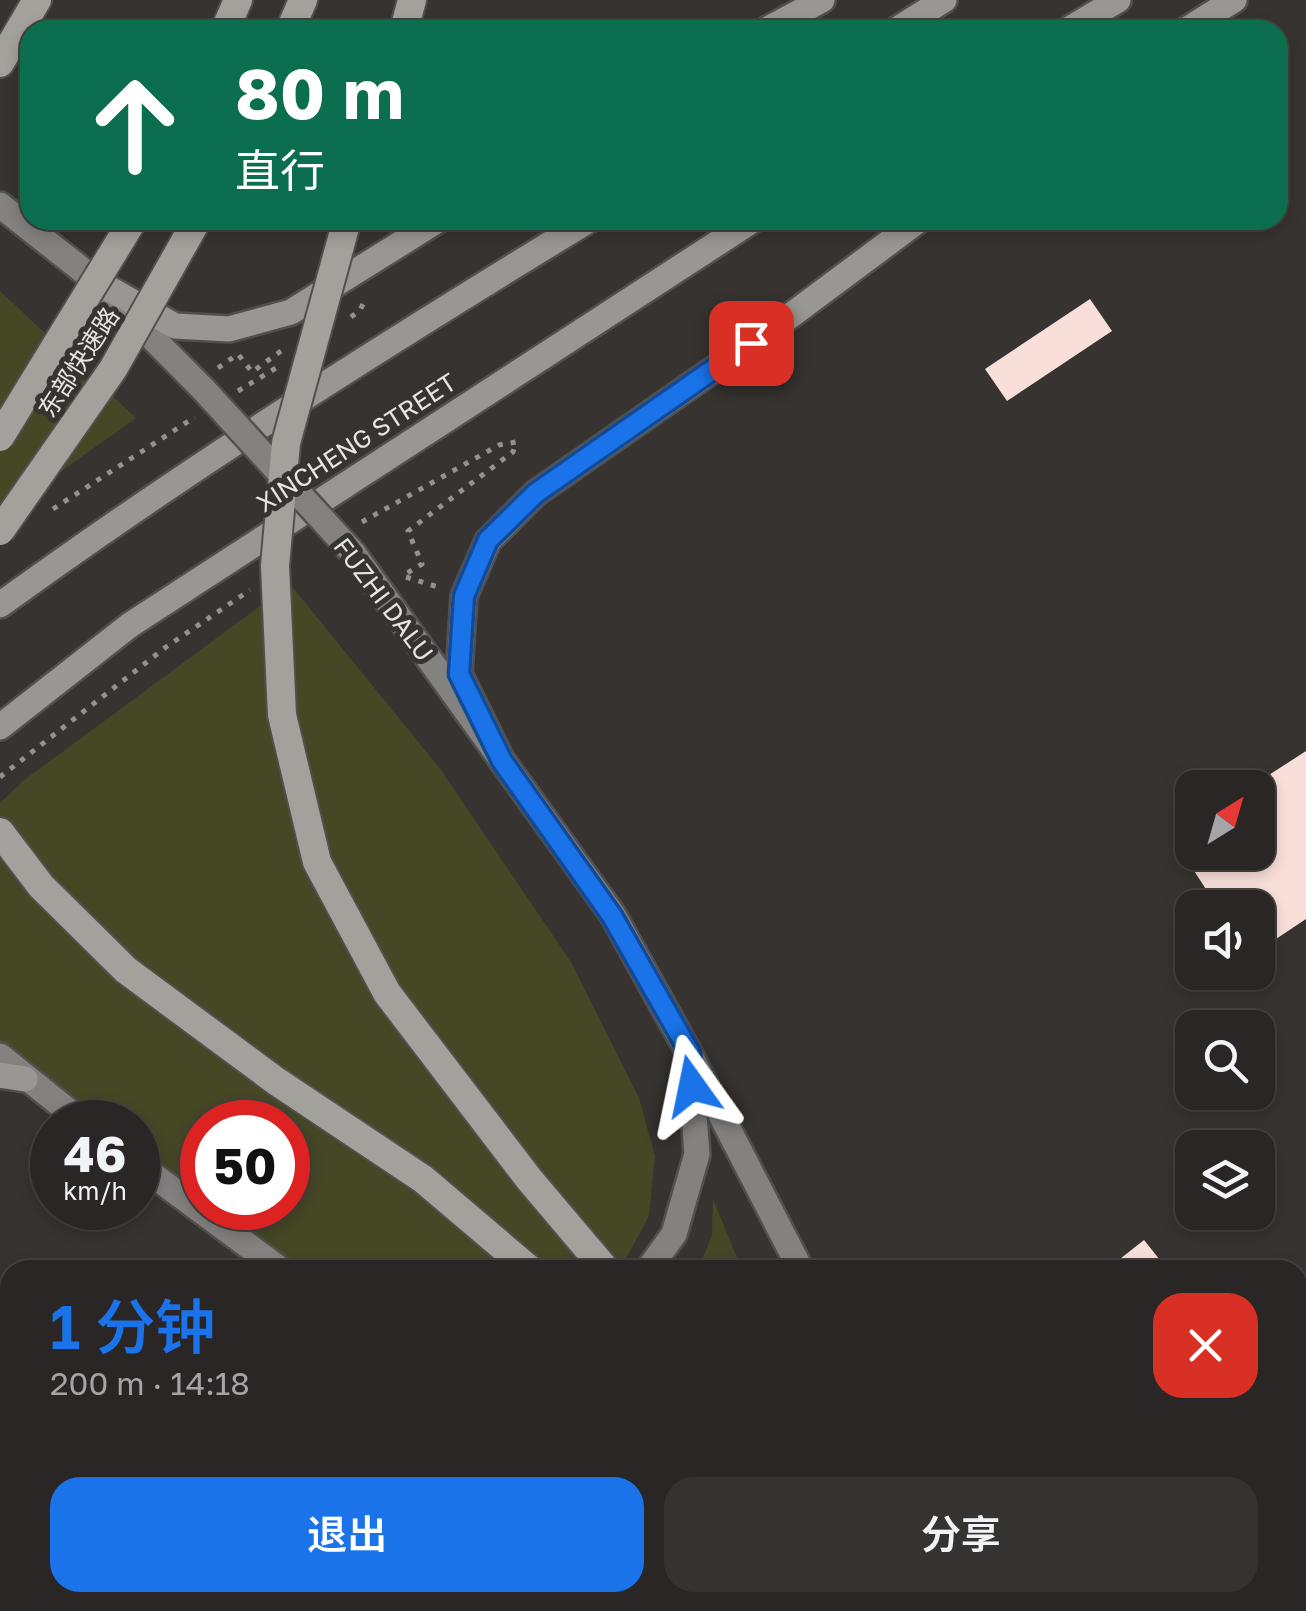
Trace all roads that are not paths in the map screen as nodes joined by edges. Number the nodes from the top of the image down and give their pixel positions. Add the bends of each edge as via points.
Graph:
1 (822, 0) edge
2 (944, 0) edge
3 (1118, 0) edge
4 (1234, 0) edge
5 (785, 20) edge
6 (912, 20) edge
7 (1085, 20) edge
8 (1202, 20) edge
9 (20, 29) edge
10 (0, 63) edge
11 (0, 205) edge
12 (20, 221) edge
13 (32, 230) edge
14 (127, 230) edge
15 (191, 230) edge
16 (344, 230) edge
17 (422, 230) edge
18 (573, 230) edge
19 (738, 230) edge
20 (905, 230) edge
21 (96, 281) junction
22 (0, 437) edge
23 (0, 531) edge
24 (0, 604) edge
25 (0, 727) edge
26 (502, 761) junction
27 (0, 832) edge
28 (690, 1053) junction
29 (0, 1056) edge
30 (13, 1077) edge
31 (48, 1100) edge
32 (160, 1180) edge
33 (268, 1260) edge
34 (518, 1260) edge
35 (597, 1260) edge
36 (655, 1260) edge
37 (797, 1260) edge

1 - 5 main road
2 - 6 main road
3 - 7 main road
4 - 8 main road
9 - 10 highway
11 - 12 main road, FUZHI DALU
13 - 21 main road, FUZHI DALU
14 - 22 highway, 东部快速路, bridge
15 - 23 highway, 东部快速路, bridge via 113,368
16 - 35 highway, bridge via 286,443 275,566 282,715 317,862 386,993
17 - 21 main road via 290,312 229,329 175,326
18 - 24 main road via 370,354
19 - 25 main road, XINCHENG STREET via 130,624
20 - 26 main road via 536,493 488,540 464,596 459,674
21 - 26 main road, FUZHI DALU, bridge via 215,386 353,554
26 - 28 main road, FUZHI DALU via 612,916
27 - 34 highway via 41,886 126,970 423,1179
28 - 36 main road via 697,1154 674,1234
28 - 37 main road, FUZHI DALU
29 - 30 main road
30 - 31 main road
32 - 33 main road

